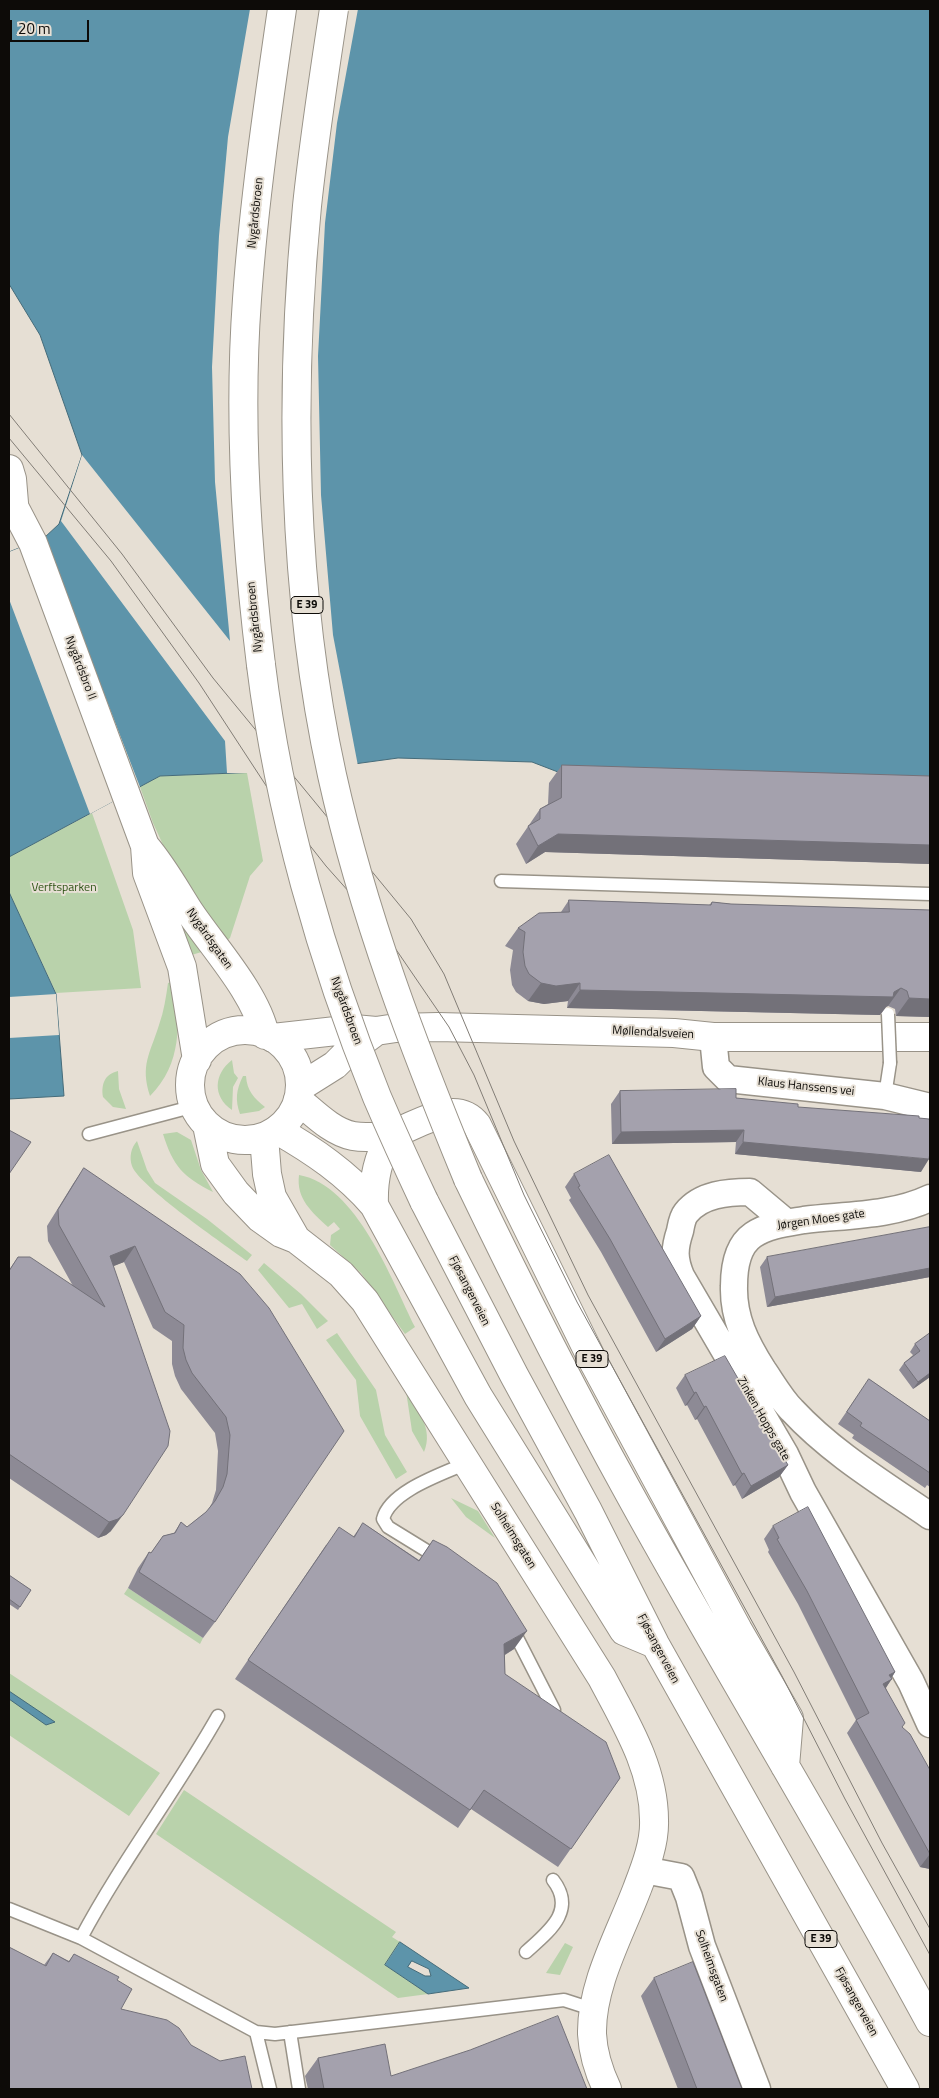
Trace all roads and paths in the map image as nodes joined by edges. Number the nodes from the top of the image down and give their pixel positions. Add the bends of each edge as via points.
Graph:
1 (282, 9) edge
2 (334, 9) edge
3 (9, 469) edge
4 (12, 500) edge
5 (127, 794) joint
6 (145, 846) junction
7 (501, 880) dead end
8 (930, 894) edge
9 (888, 1014) edge
10 (376, 1031) junction
11 (269, 1036) junction
12 (713, 1037) junction
13 (930, 1037) edge
14 (197, 1060) junction
15 (299, 1093) junction
16 (885, 1096) junction
17 (930, 1107) edge
18 (201, 1115) junction
19 (271, 1133) junction
20 (89, 1134) dead end
21 (391, 1134) junction
22 (930, 1198) edge
23 (424, 1201) joint
24 (374, 1205) junction
25 (786, 1223) junction
26 (296, 1239) junction
27 (467, 1462) junction
28 (930, 1516) edge
29 (455, 1568) edge
30 (503, 1611) edge
31 (655, 1644) junction
32 (554, 1710) edge
33 (218, 1716) dead end
34 (930, 1724) edge
35 (785, 1766) junction
36 (644, 1870) junction
37 (553, 1880) dead end
38 (9, 1909) edge
39 (81, 1938) junction
40 (526, 1952) dead end
41 (595, 2010) junction
42 (930, 2022) edge
43 (256, 2032) junction
44 (290, 2032) junction
45 (270, 2089) edge
46 (299, 2089) edge
47 (607, 2089) edge
48 (757, 2089) edge
49 (905, 2089) edge

1 - 23 main road, Nygårdsbroen / E 39, bridge via 247,299 244,477 252,594 264,691 281,785 318,931 377,1097
2 - 35 main road, E 39, bridge via 307,206 300,305 298,480 305,590 332,775 368,912 417,1052 468,1179 625,1485
3 - 4 main road
4 - 5 main road, Nygårdsbro II via 33,543
5 - 6 main road, Nygårdsgaten
6 - 11 main road, Nygårdsgaten via 163,867 188,910 221,954 262,1018
6 - 14 main road, Nygårdsgaten via 146,873 182,967
7 - 8 lane
9 - 16 lane, bridge via 890,1063
10 - 11 main road, Møllendalsveien
10 - 12 main road, Møllendalsveien via 438,1027 674,1033
10 - 15 main road, Møllendalsveien
11 - 14 main road via 243,1031 221,1036
11 - 15 main road via 293,1059
12 - 13 main road, Møllendalsveien
12 - 16 street, Klaus Hanssens vei via 716,1067 728,1079
14 - 18 main road via 191,1088
15 - 19 main road via 290,1116
15 - 21 main road, E 39 via 339,1131 358,1136
16 - 17 street, Klaus Hanssens vei
18 - 19 main road via 220,1134 234,1139 249,1140
18 - 20 lane
18 - 26 main road, Solheimsgaten via 215,1164 236,1194 260,1218
19 - 24 main road via 338,1168
19 - 26 main road, Solheimsgaten via 267,1174 272,1196
21 - 24 main road via 377,1165 373,1183
21 - 35 main road, E 39 via 452,1113 466,1116 477,1126 593,1361 789,1718
22 - 25 street, Jørgen Moes gate via 890,1211
23 - 31 main road, Fjøsangerveien / E 39
24 - 31 main road via 478,1396 624,1631
25 - 28 street, Jørgen Moes gate via 752,1235 736,1259 736,1318 750,1349 791,1410 837,1453
25 - 34 street, Zinken Hopps gate via 750,1192 724,1192 699,1202 685,1214 674,1248 676,1262 911,1682
26 - 27 main road, Solheimsgaten via 342,1274 365,1301
27 - 29 lane via 420,1483 388,1507 383,1519 403,1538
27 - 36 main road, Solheimsgaten via 602,1678 629,1728 643,1763 653,1805 654,1821
30 - 32 lane
31 - 49 main road, Fjøsangerveien / E 39
33 - 39 lane
35 - 42 main road, E 39
36 - 41 main road, Solheimsgaten via 602,1979
36 - 48 street, Solheimsgaten via 681,1877 702,1946
37 - 40 lane via 560,1889 561,1913 554,1926
38 - 39 lane
39 - 43 lane
41 - 44 lane via 564,2000
41 - 47 main road, Solheimsgaten via 592,2034 595,2056
43 - 44 lane
43 - 45 lane
44 - 46 lane

